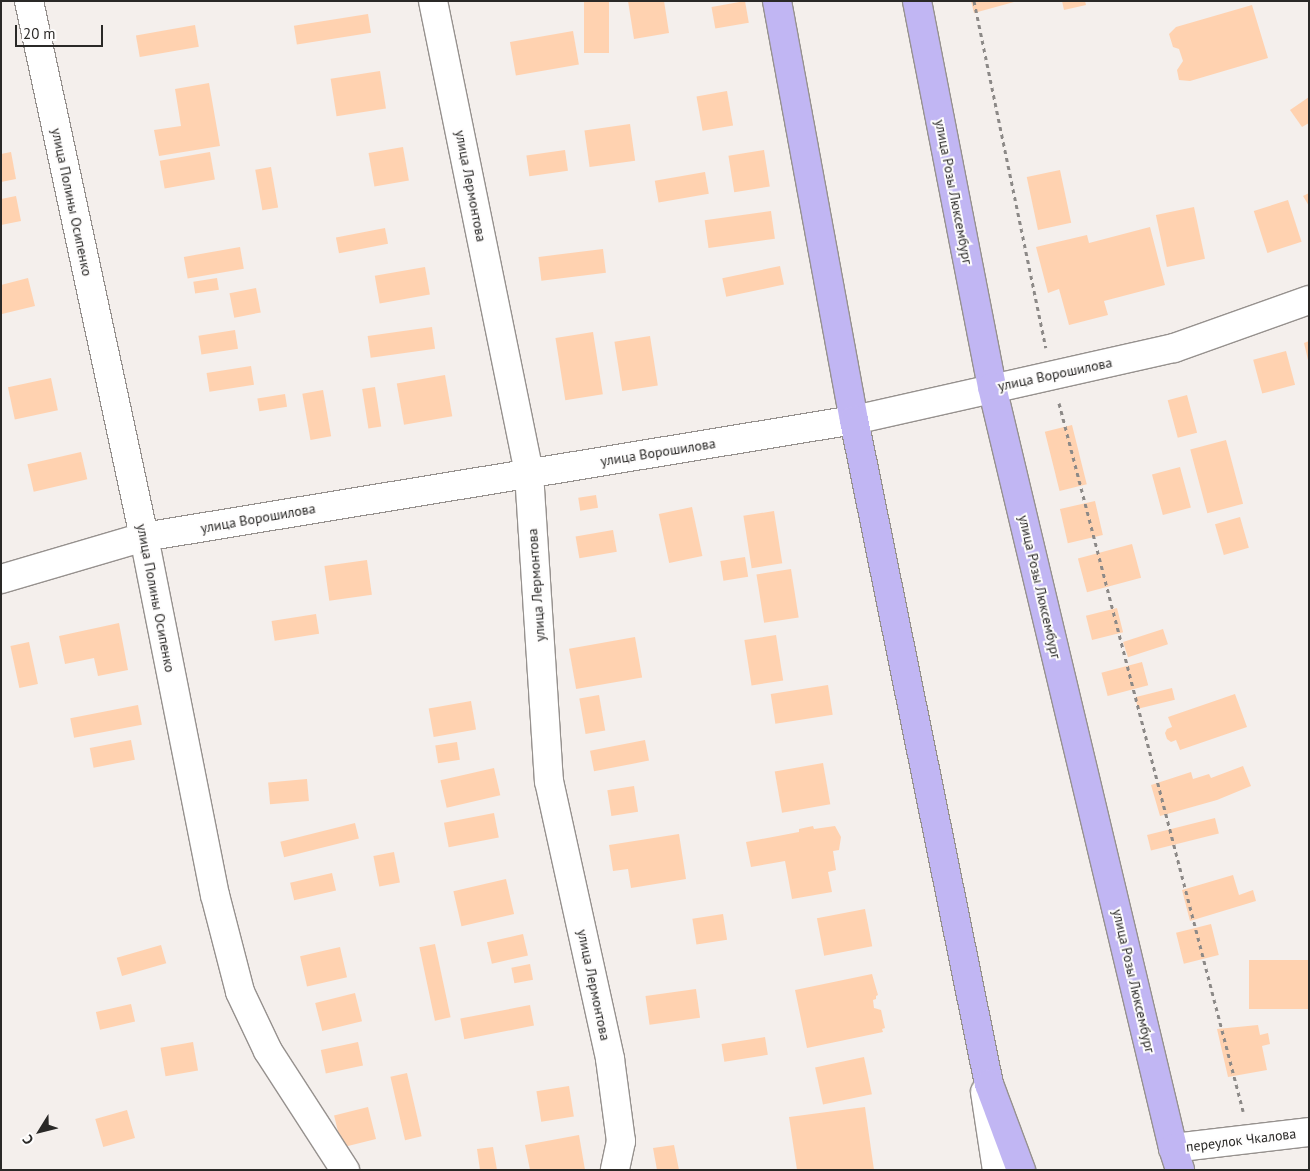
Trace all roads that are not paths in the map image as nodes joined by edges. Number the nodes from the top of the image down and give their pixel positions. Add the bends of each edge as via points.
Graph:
1 (30, 1) edge
2 (433, 1) edge
3 (777, 1) edge
4 (917, 1) edge
5 (1309, 300) edge
6 (992, 387) junction
7 (854, 420) junction
8 (529, 473) junction
9 (144, 537) junction
10 (1, 579) edge
11 (973, 1005) junction
12 (1309, 1132) edge
13 (1177, 1159) edge
14 (345, 1170) edge
15 (615, 1170) edge
16 (997, 1170) edge
17 (1021, 1170) edge

1 - 9 street, улица Полины Осипенко
2 - 8 street, улица Лермонтова
3 - 7 main road
4 - 6 main road, улица Розы Люксембург
5 - 6 street, улица Ворошилова via 1174,348
6 - 7 street, улица Ворошилова
6 - 13 main road, улица Розы Люксембург
7 - 8 street, улица Ворошилова
7 - 11 main road
8 - 9 street, улица Ворошилова
8 - 15 street, улица Лермонтова via 549,782 610,1059 621,1141
9 - 10 street, улица Ворошилова
9 - 14 street, улица Полины Осипенко via 215,896 240,992 268,1051
11 - 16 street
11 - 17 main road via 989,1084
12 - 13 street, переулок Чкалова via 1251,1139

